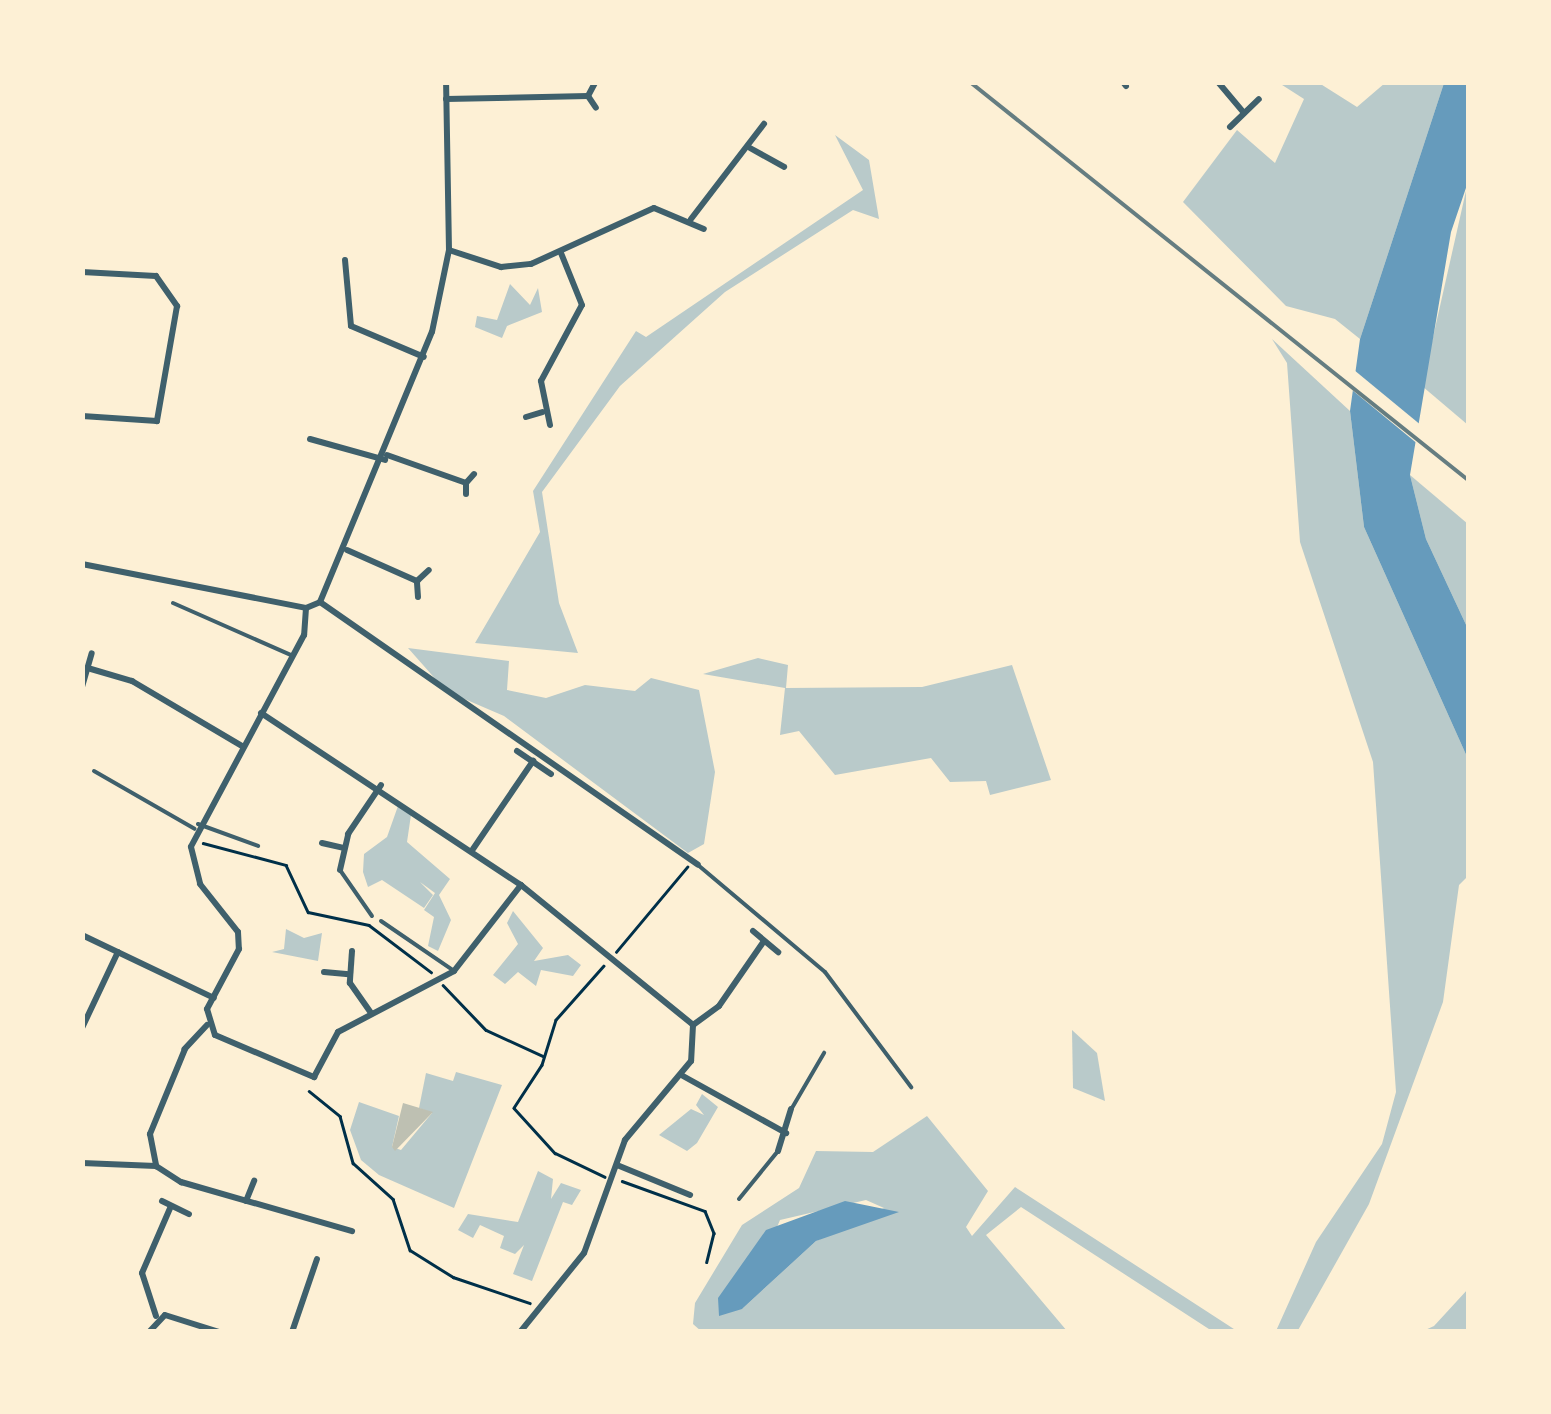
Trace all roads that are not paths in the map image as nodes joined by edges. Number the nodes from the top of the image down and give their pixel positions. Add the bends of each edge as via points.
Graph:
1 (446, 82) edge
2 (1218, 82) edge
3 (594, 83) edge
4 (588, 96) junction
5 (1259, 98) dead end
6 (446, 99) junction
7 (596, 108) dead end
8 (1244, 113) junction
9 (764, 124) dead end
10 (1230, 127) dead end
11 (750, 148) junction
12 (784, 168) dead end
13 (692, 219) junction
14 (704, 229) dead end
15 (449, 250) junction
16 (561, 253) junction
17 (345, 260) dead end
18 (82, 272) edge
19 (346, 273) junction
20 (359, 274) dead end
21 (424, 357) junction
22 (542, 412) junction
23 (82, 416) edge
24 (526, 418) dead end
25 (550, 425) dead end
26 (310, 439) dead end
27 (325, 443) junction
28 (320, 456) dead end
29 (386, 457) junction
30 (474, 474) dead end
31 (466, 483) junction
32 (466, 494) dead end
33 (348, 550) junction
34 (82, 564) edge
35 (429, 570) dead end
36 (417, 581) junction
37 (418, 598) dead end
38 (320, 602) junction
39 (173, 603) dead end
40 (306, 608) junction
41 (92, 653) dead end
42 (293, 656) junction
43 (91, 669) junction
44 (82, 688) edge
45 (262, 713) junction
46 (242, 746) junction
47 (517, 751) dead end
48 (532, 761) junction
49 (94, 771) dead end
50 (551, 774) dead end
51 (381, 785) junction
52 (196, 826) junction
53 (322, 843) dead end
54 (258, 846) dead end
55 (343, 848) junction
56 (473, 849) junction
57 (694, 863) joint
58 (340, 870) joint
59 (521, 885) junction
60 (372, 916) dead end
61 (380, 921) dead end
62 (753, 931) dead end
63 (82, 935) edge
64 (764, 940) junction
65 (352, 951) dead end
66 (118, 952) junction
67 (778, 952) dead end
68 (454, 971) junction
69 (324, 972) dead end
70 (349, 974) junction
71 (214, 998) junction
72 (371, 1012) junction
73 (207, 1025) junction
74 (693, 1025) junction
75 (82, 1028) edge
76 (824, 1053) dead end
77 (683, 1076) junction
78 (911, 1087) dead end
79 (792, 1109) joint
80 (786, 1133) junction
81 (778, 1152) joint
82 (82, 1163) edge
83 (617, 1164) junction
84 (156, 1166) junction
85 (254, 1181) dead end
86 (690, 1195) dead end
87 (739, 1199) dead end
88 (162, 1201) dead end
89 (246, 1201) junction
90 (171, 1206) junction
91 (190, 1214) dead end
92 (352, 1232) dead end
93 (317, 1258) dead end
94 (156, 1316) junction
95 (149, 1332) edge
96 (219, 1332) edge
97 (292, 1332) edge
98 (520, 1332) edge

1 - 6 street
2 - 8 street
3 - 4 street
4 - 6 street
4 - 7 street
5 - 8 street
6 - 15 street
8 - 10 street
9 - 11 street
11 - 12 street
11 - 13 street
13 - 14 street
13 - 16 street via 638,210
15 - 16 street via 501,266
15 - 21 street
16 - 22 street via 582,305 541,381
17 - 19 street
18 - 23 street via 156,276 177,306 157,422
19 - 20 street
19 - 21 street via 346,314 359,336
21 - 29 street
22 - 24 street
22 - 25 street
26 - 27 street
27 - 28 street
27 - 29 street
29 - 31 street
29 - 33 street
30 - 31 street
31 - 32 street
33 - 36 street
33 - 38 street
34 - 40 street
35 - 36 street
36 - 37 street
38 - 40 street
38 - 57 street
39 - 42 lane
40 - 42 street
41 - 43 street
42 - 45 street
43 - 44 street
43 - 46 street via 132,680
45 - 46 street
45 - 51 street
46 - 52 street
47 - 48 street
48 - 50 street
48 - 56 street
49 - 52 lane
51 - 55 street
51 - 56 street
52 - 54 lane
52 - 71 street via 195,875 238,932 239,949
53 - 55 street
55 - 58 street
56 - 59 street
57 - 78 lane via 825,972
58 - 60 lane
59 - 68 street
59 - 74 street
61 - 68 lane
62 - 64 street
63 - 66 street
64 - 67 street
64 - 74 street via 719,1006
65 - 70 street
66 - 71 street
66 - 75 street
68 - 72 street
69 - 70 street
70 - 72 street
71 - 73 street
72 - 73 street via 332,1036 314,1077 235,1048
73 - 84 street via 185,1050 150,1134
74 - 77 street via 696,1047
76 - 79 lane
77 - 80 street
77 - 83 street via 644,1109
79 - 80 street
80 - 81 street
81 - 87 lane
82 - 84 street
83 - 86 street
83 - 98 street via 584,1252
84 - 89 street
85 - 89 street
88 - 90 street
89 - 92 street
90 - 91 street
90 - 94 street via 142,1273
93 - 97 street
94 - 95 street
94 - 96 street

